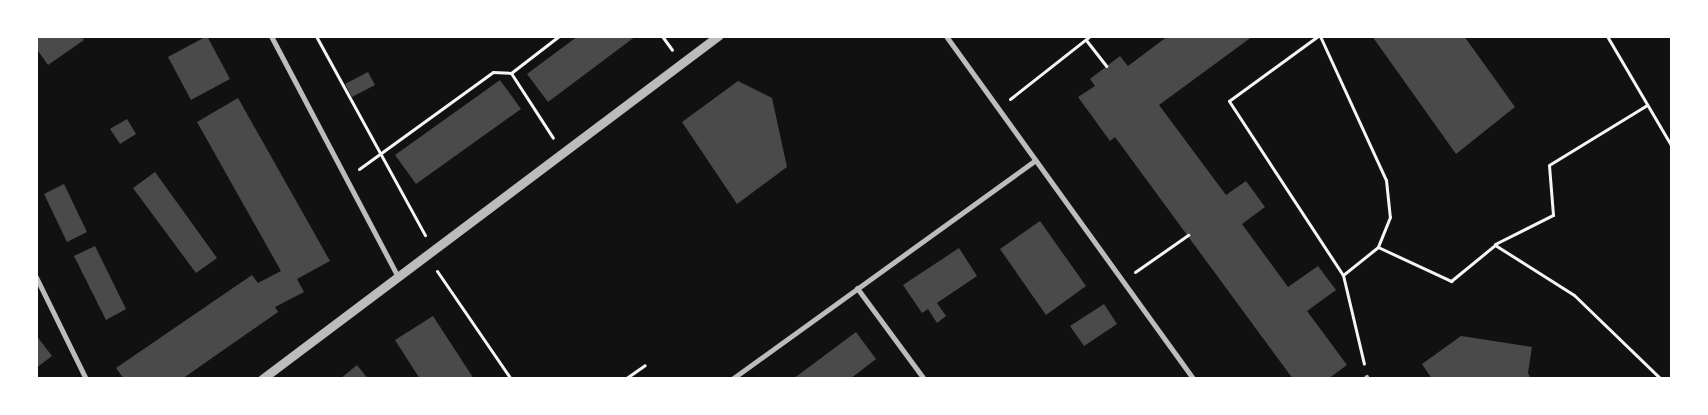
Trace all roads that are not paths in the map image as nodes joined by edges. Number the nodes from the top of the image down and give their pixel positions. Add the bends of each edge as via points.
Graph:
1 (270, 36) edge
2 (718, 36) edge
3 (946, 36) edge
4 (1034, 161) junction
5 (397, 275) junction
6 (36, 278) edge
7 (857, 288) junction
8 (86, 379) edge
9 (262, 379) edge
10 (732, 379) edge
11 (924, 379) edge
12 (1192, 379) edge

1 - 5 street
2 - 5 street
3 - 4 street
4 - 7 street
4 - 12 street
5 - 9 street
6 - 8 street
7 - 10 street
7 - 11 street

